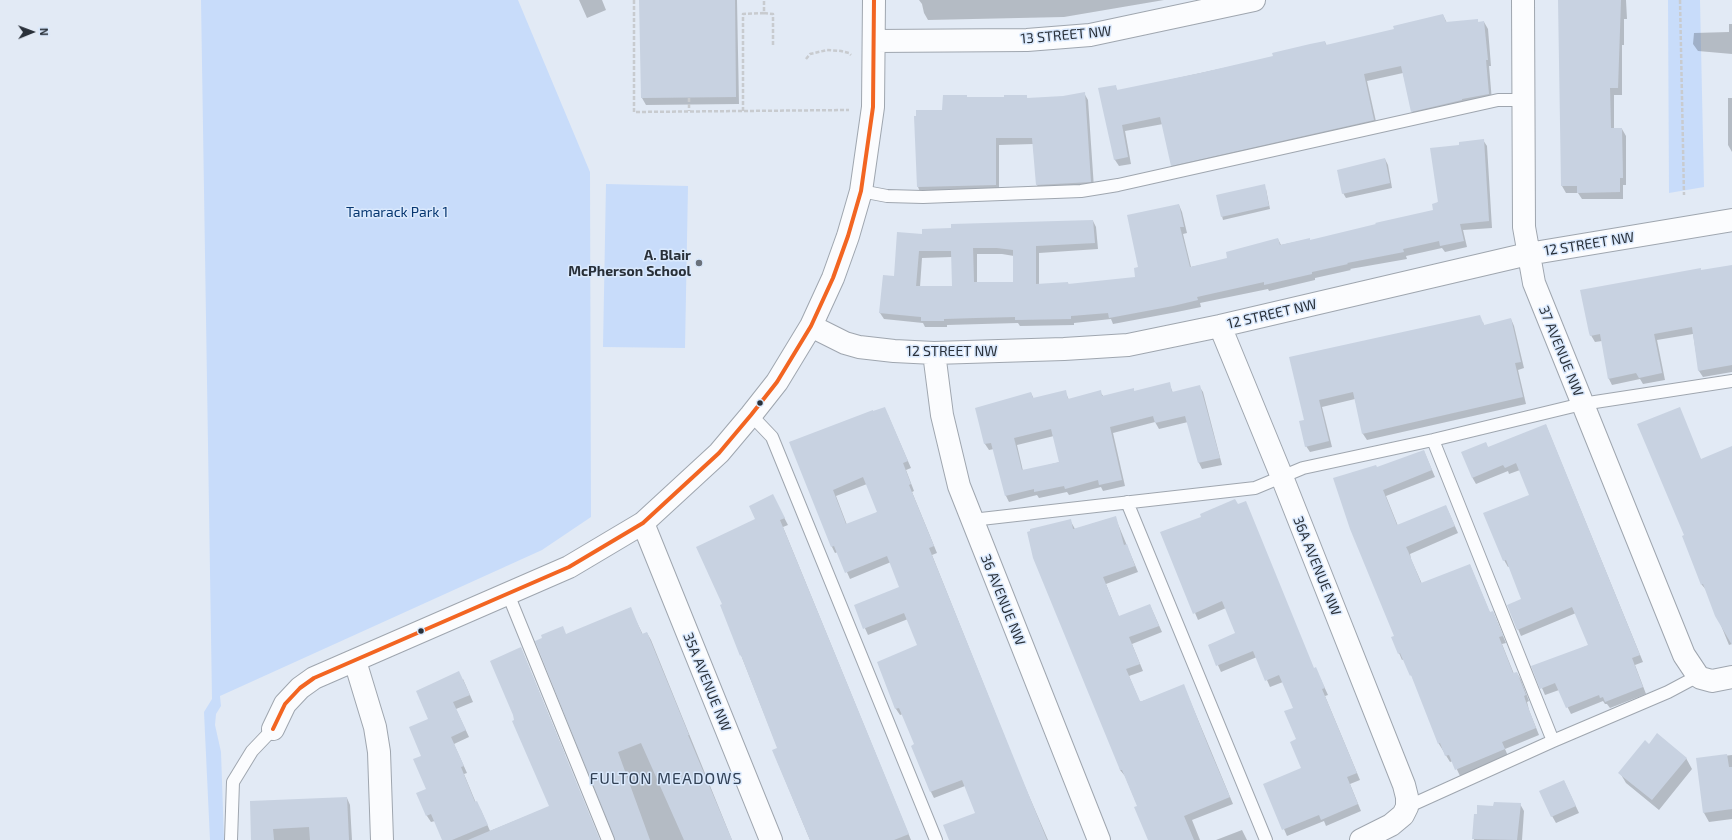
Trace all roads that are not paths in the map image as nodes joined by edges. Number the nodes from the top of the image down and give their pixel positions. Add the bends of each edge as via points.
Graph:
1 (874, 0) edge
2 (1254, 0) edge
3 (1522, 0) edge
4 (875, 41) junction
5 (1523, 100) junction
6 (861, 190) junction
7 (1732, 220) edge
8 (1528, 254) junction
9 (812, 326) junction
10 (1220, 326) junction
11 (934, 353) junction
12 (1732, 381) edge
13 (1582, 404) junction
14 (752, 416) junction
15 (1433, 440) junction
16 (1282, 477) junction
17 (1127, 502) junction
18 (972, 520) junction
19 (643, 524) junction
20 (508, 594) junction
21 (354, 660) junction
22 (1699, 677) junction
23 (1732, 677) edge
24 (273, 729) joint
25 (1553, 741) junction
26 (1407, 807) junction
27 (232, 840) edge
28 (382, 840) edge
29 (608, 840) edge
30 (771, 840) edge
31 (936, 840) edge
32 (1098, 840) edge
33 (1266, 840) edge
34 (1361, 840) edge

1 - 4 street
2 - 4 street, 13 STREET NW via 1090,35 1027,40
3 - 5 street, 37 AVENUE NW
4 - 6 street via 873,107
5 - 6 lane via 1498,100 1118,185 1081,191 923,197 887,196
5 - 8 street, 37 AVENUE NW via 1524,227
6 - 9 street via 833,278
7 - 8 street, 12 STREET NW
8 - 10 street, 12 STREET NW
8 - 13 street, 37 AVENUE NW via 1534,283
9 - 11 street, 12 STREET NW via 858,347
9 - 14 street
10 - 11 street, 12 STREET NW via 1128,345
10 - 16 street, 36A AVENUE NW
11 - 18 street, 36 AVENUE NW via 942,415 959,486
12 - 13 lane
13 - 15 lane
13 - 22 street, 37 AVENUE NW via 1684,655
14 - 19 street via 719,453
14 - 31 lane via 772,437
15 - 16 lane via 1303,468
15 - 25 lane
16 - 17 lane via 1254,488
16 - 26 street, 36A AVENUE NW via 1404,786
17 - 18 lane
17 - 33 lane
18 - 32 street, 36 AVENUE NW
19 - 20 street via 569,567
19 - 30 street, 35A AVENUE NW
20 - 21 street
20 - 29 lane
21 - 24 street via 314,678 300,688 285,704
21 - 28 street via 375,727 379,752
22 - 23 street via 1712,681
22 - 25 lane
24 - 27 lane via 252,751 233,782
25 - 26 lane
26 - 34 street via 1397,822

